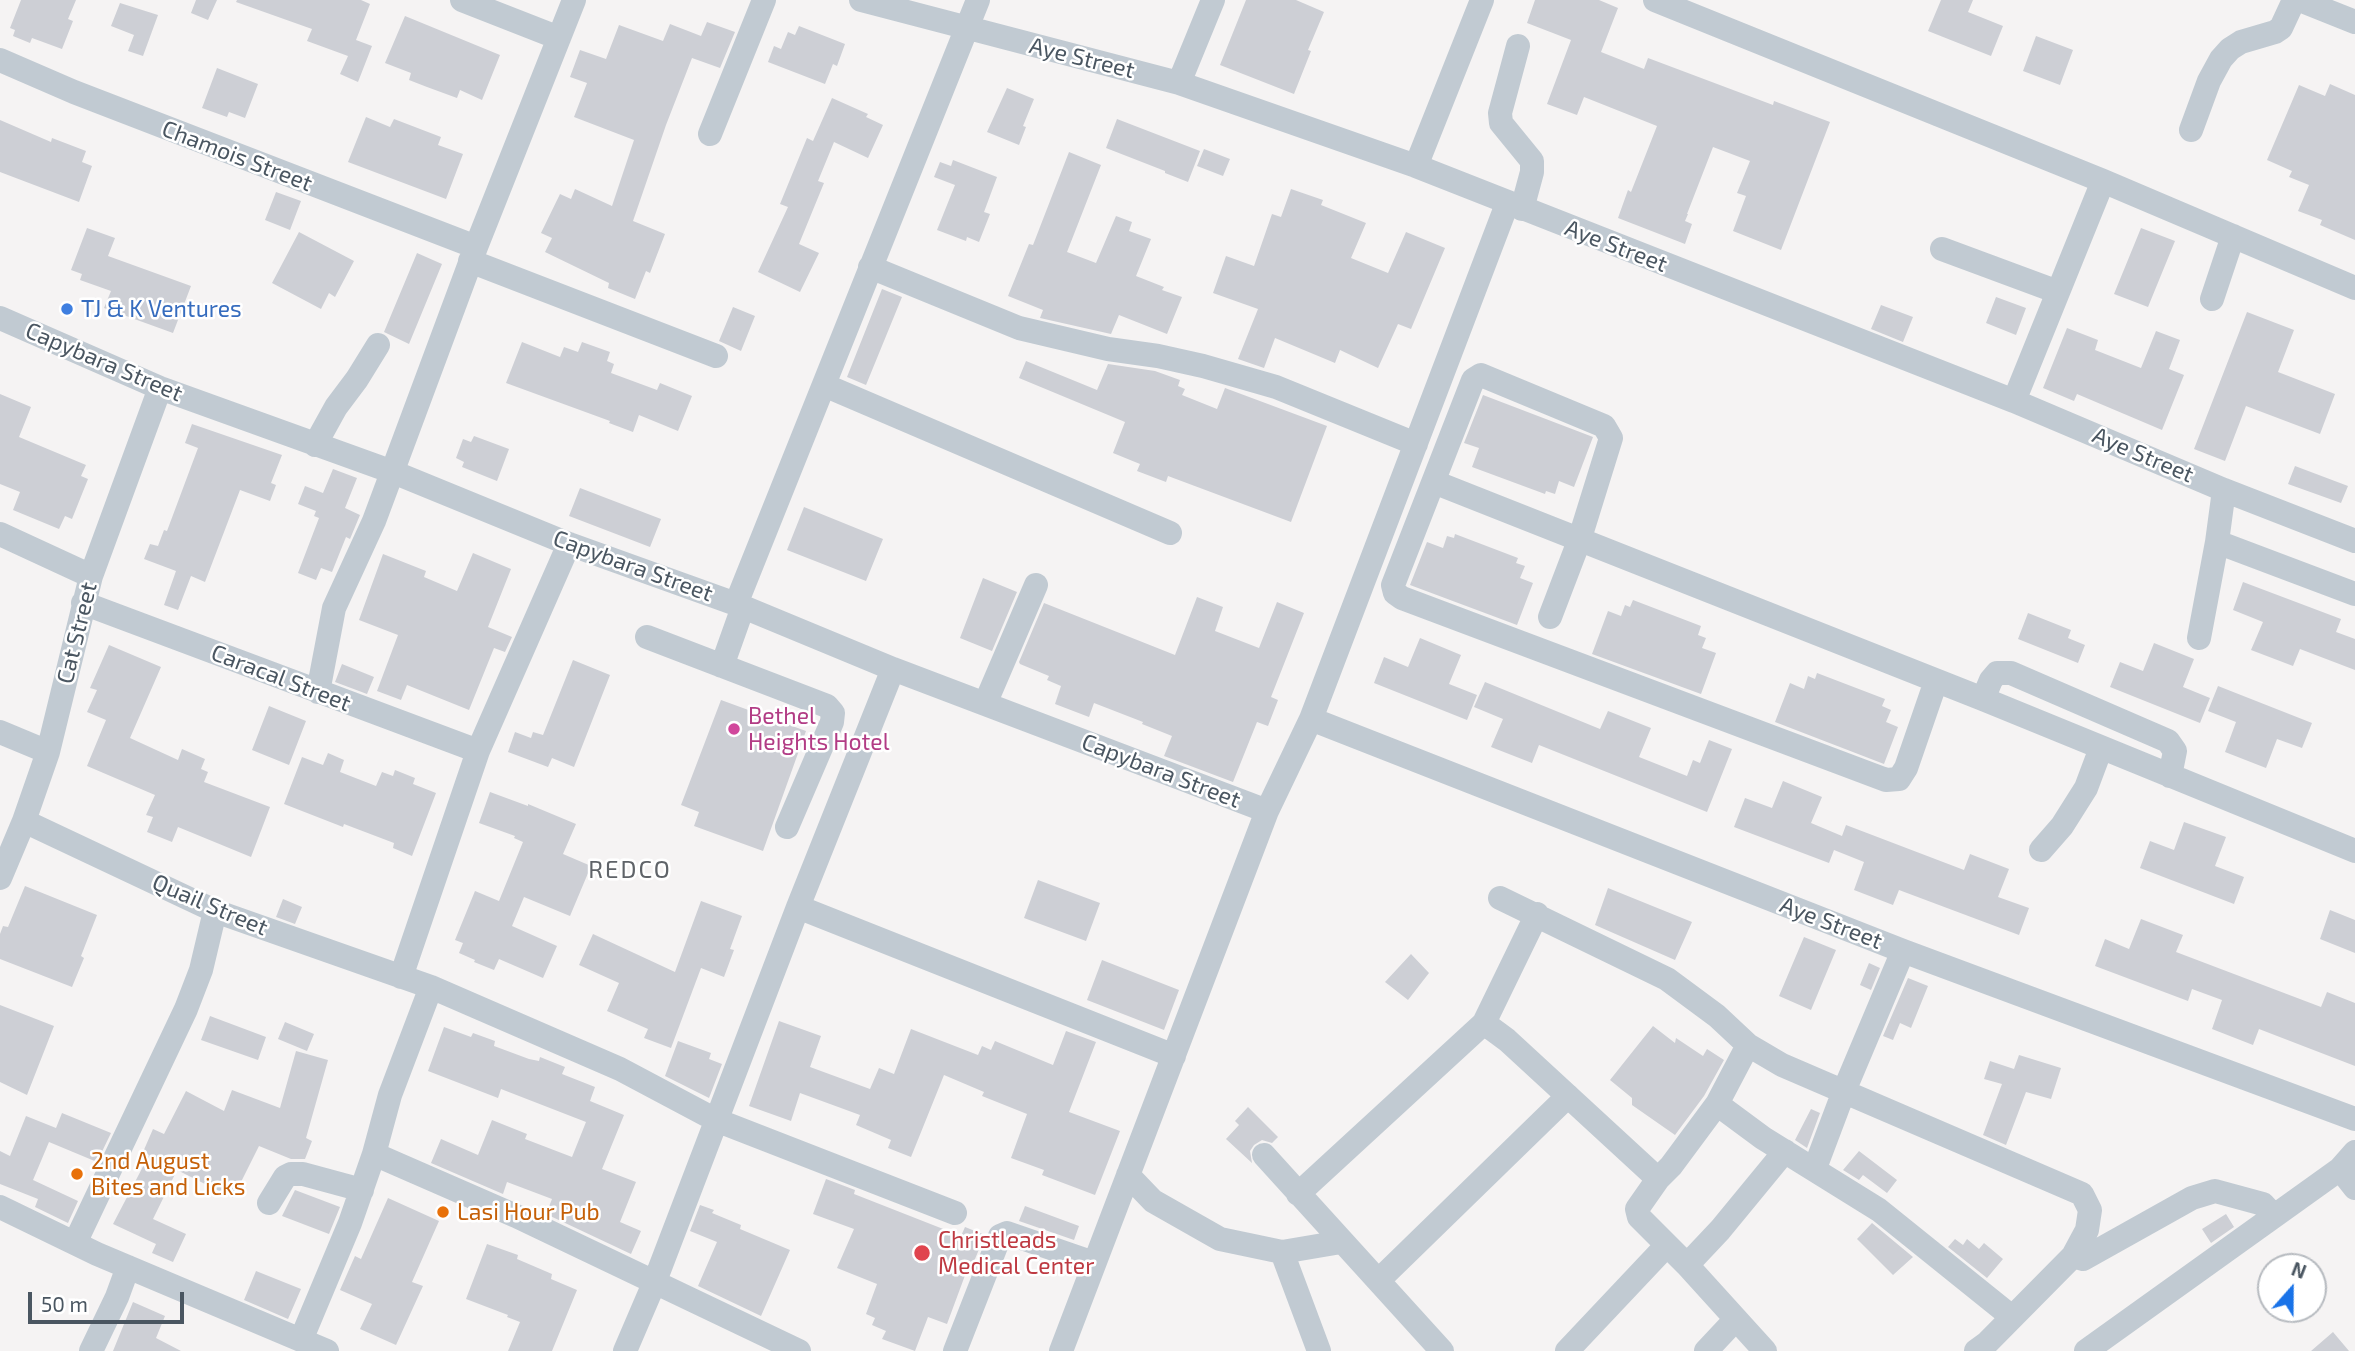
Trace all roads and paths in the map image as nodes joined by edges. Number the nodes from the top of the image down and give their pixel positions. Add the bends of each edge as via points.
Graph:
1 (462, 0) edge
2 (574, 0) edge
3 (764, 0) edge
4 (861, 0) edge
5 (978, 0) edge
6 (1213, 0) edge
7 (1482, 0) edge
8 (1655, 0) edge
9 (2294, 0) edge
10 (2300, 0) edge
11 (2355, 22) edge
12 (967, 29) junction
13 (559, 38) junction
14 (1518, 46) dead end
15 (0, 60) edge
16 (1178, 83) junction
17 (2191, 130) dead end
18 (710, 134) dead end
19 (1416, 166) junction
20 (2103, 181) junction
21 (1515, 207) junction
22 (2234, 236) junction
23 (1942, 249) dead end
24 (473, 254) junction
25 (870, 267) junction
26 (2355, 288) edge
27 (2058, 292) junction
28 (2212, 299) dead end
29 (0, 318) edge
30 (378, 345) dead end
31 (716, 356) dead end
32 (824, 386) junction
33 (160, 388) junction
34 (2014, 401) junction
35 (1416, 444) junction
36 (315, 445) junction
37 (393, 472) junction
38 (1434, 482) junction
39 (2224, 490) junction
40 (1170, 533) dead end
41 (0, 534) edge
42 (1579, 541) junction
43 (2355, 541) edge
44 (2217, 542) junction
45 (569, 544) junction
46 (91, 576) junction
47 (1036, 584) dead end
48 (2355, 594) edge
49 (83, 603) junction
50 (740, 606) junction
51 (1550, 617) dead end
52 (647, 637) dead end
53 (2199, 638) dead end
54 (722, 666) junction
55 (893, 669) junction
56 (1936, 681) junction
57 (318, 692) junction
58 (1983, 699) junction
59 (985, 704) junction
60 (2104, 713) junction
61 (1311, 719) junction
62 (0, 733) edge
63 (2096, 745) junction
64 (48, 751) junction
65 (478, 751) junction
66 (2170, 776) junction
67 (1267, 811) junction
68 (24, 821) junction
69 (787, 827) dead end
70 (2041, 850) dead end
71 (2355, 851) edge
72 (0, 878) edge
73 (1500, 898) dead end
74 (798, 907) junction
75 (215, 911) junction
76 (1537, 914) junction
77 (1903, 951) junction
78 (401, 977) junction
79 (432, 988) junction
80 (1484, 1023) junction
81 (1748, 1045) junction
82 (1174, 1056) junction
83 (1844, 1091) junction
84 (1568, 1096) junction
85 (1717, 1104) junction
86 (2355, 1119) edge
87 (716, 1120) junction
88 (1785, 1151) junction
89 (374, 1154) junction
90 (1264, 1155) dead end
91 (1815, 1168) junction
92 (2350, 1170) edge
93 (1128, 1175) junction
94 (1658, 1179) junction
95 (362, 1190) junction
96 (1298, 1194) junction
97 (270, 1203) dead end
98 (0, 1207) edge
99 (955, 1213) dead end
100 (2274, 1216) junction
101 (1342, 1242) junction
102 (75, 1243) junction
103 (1667, 1245) junction
104 (1282, 1252) junction
105 (2073, 1256) junction
106 (1094, 1264) junction
107 (1687, 1265) junction
108 (128, 1267) junction
109 (1379, 1280) junction
110 (655, 1281) junction
111 (2012, 1317) junction
112 (1736, 1319) junction
113 (300, 1340) junction
114 (91, 1351) edge
115 (327, 1351) edge
116 (625, 1351) edge
117 (799, 1351) edge
118 (955, 1351) edge
119 (1060, 1351) edge
120 (1319, 1351) edge
121 (1442, 1351) edge
122 (1567, 1351) edge
123 (1706, 1351) edge
124 (1765, 1351) edge
125 (1976, 1351) edge
126 (2087, 1351) edge

1 - 13 street
2 - 13 street
3 - 18 street
4 - 12 street, Aye Street
5 - 12 street
6 - 16 street
7 - 19 street
8 - 20 street
9 - 17 street via 2281,28 2241,42 2221,59
10 - 11 street
12 - 16 street, Aye Street
12 - 25 street
13 - 24 street
14 - 21 street via 1500,113 1501,122 1532,161 1532,172
15 - 24 street, Chamois Street
16 - 19 street, Aye Street
19 - 21 street, Aye Street
20 - 22 street
20 - 27 street
21 - 34 street, Aye Street
21 - 35 street
22 - 26 street
22 - 28 street
23 - 27 street
24 - 31 street, Chamois Street
24 - 37 street
25 - 32 street
25 - 35 street via 1018,328 1203,366 1276,387
27 - 34 street
29 - 33 street, Capybara Street
30 - 36 street
32 - 40 street
32 - 50 street
33 - 36 street, Capybara Street
33 - 46 street, Cat Street
34 - 39 street, Aye Street
35 - 61 street
36 - 37 street, Capybara Street
37 - 45 street, Capybara Street
37 - 57 street via 334,608
38 - 42 street
38 - 42 street via 1473,380 1481,375 1604,426 1611,438
38 - 56 street via 1394,585 1402,598 1886,780 1899,779 1906,768
39 - 43 street, Aye Street
39 - 44 street
41 - 46 street
42 - 51 street
42 - 56 street
44 - 48 street
44 - 53 street
45 - 50 street, Capybara Street
45 - 65 street
46 - 49 street, Cat Street
47 - 59 street
49 - 57 street, Caracal Street
49 - 64 street, Cat Street
50 - 54 street
50 - 55 street, Capybara Street
52 - 54 street
54 - 69 street via 827,706 833,713
55 - 59 street, Capybara Street
55 - 74 street
56 - 58 street
57 - 65 street, Caracal Street
58 - 60 street via 1997,673 2011,673
58 - 63 street
59 - 67 street, Capybara Street
60 - 63 street
60 - 66 street via 2168,741 2175,751
61 - 67 street
61 - 77 street, Aye Street
62 - 64 street
63 - 66 street
63 - 70 street via 2086,788
64 - 68 street, Cat Street
65 - 78 street
66 - 71 street
67 - 82 street
68 - 72 street, Cat Street
68 - 75 street, Quail Street
73 - 76 street
74 - 82 street
74 - 87 street
75 - 78 street, Quail Street
75 - 102 street via 201,971 186,1009
76 - 80 street
76 - 81 street via 1667,979
77 - 83 street
77 - 86 street, Aye Street
78 - 79 street, Quail Street
79 - 87 street, Quail Street via 620,1069
79 - 89 street via 390,1095
80 - 84 street
80 - 96 street
81 - 83 street
81 - 85 street
82 - 93 street
83 - 91 street
83 - 105 street via 2082,1194 2090,1210 2087,1230
84 - 94 street
84 - 109 street
85 - 88 street
85 - 94 street
87 - 99 street, Quail Street
87 - 110 street
88 - 91 street
88 - 107 street
89 - 95 street
89 - 110 street
90 - 96 street
91 - 111 street via 1879,1210
92 - 100 street
93 - 104 street via 1153,1201 1220,1239
93 - 106 street
94 - 103 street via 1637,1209 1639,1217
95 - 97 street via 291,1174
95 - 113 street
96 - 101 street
98 - 102 street
100 - 105 street via 2263,1204 2215,1191 2192,1198 2083,1259
100 - 126 street
101 - 104 street
101 - 109 street
102 - 108 street
103 - 107 street
103 - 122 street
104 - 120 street
105 - 111 street
106 - 118 street via 1007,1233 1000,1236
106 - 119 street
107 - 112 street
108 - 113 street
108 - 114 street
109 - 121 street
110 - 116 street
110 - 117 street
111 - 125 street
112 - 123 street
112 - 124 street
113 - 115 street

